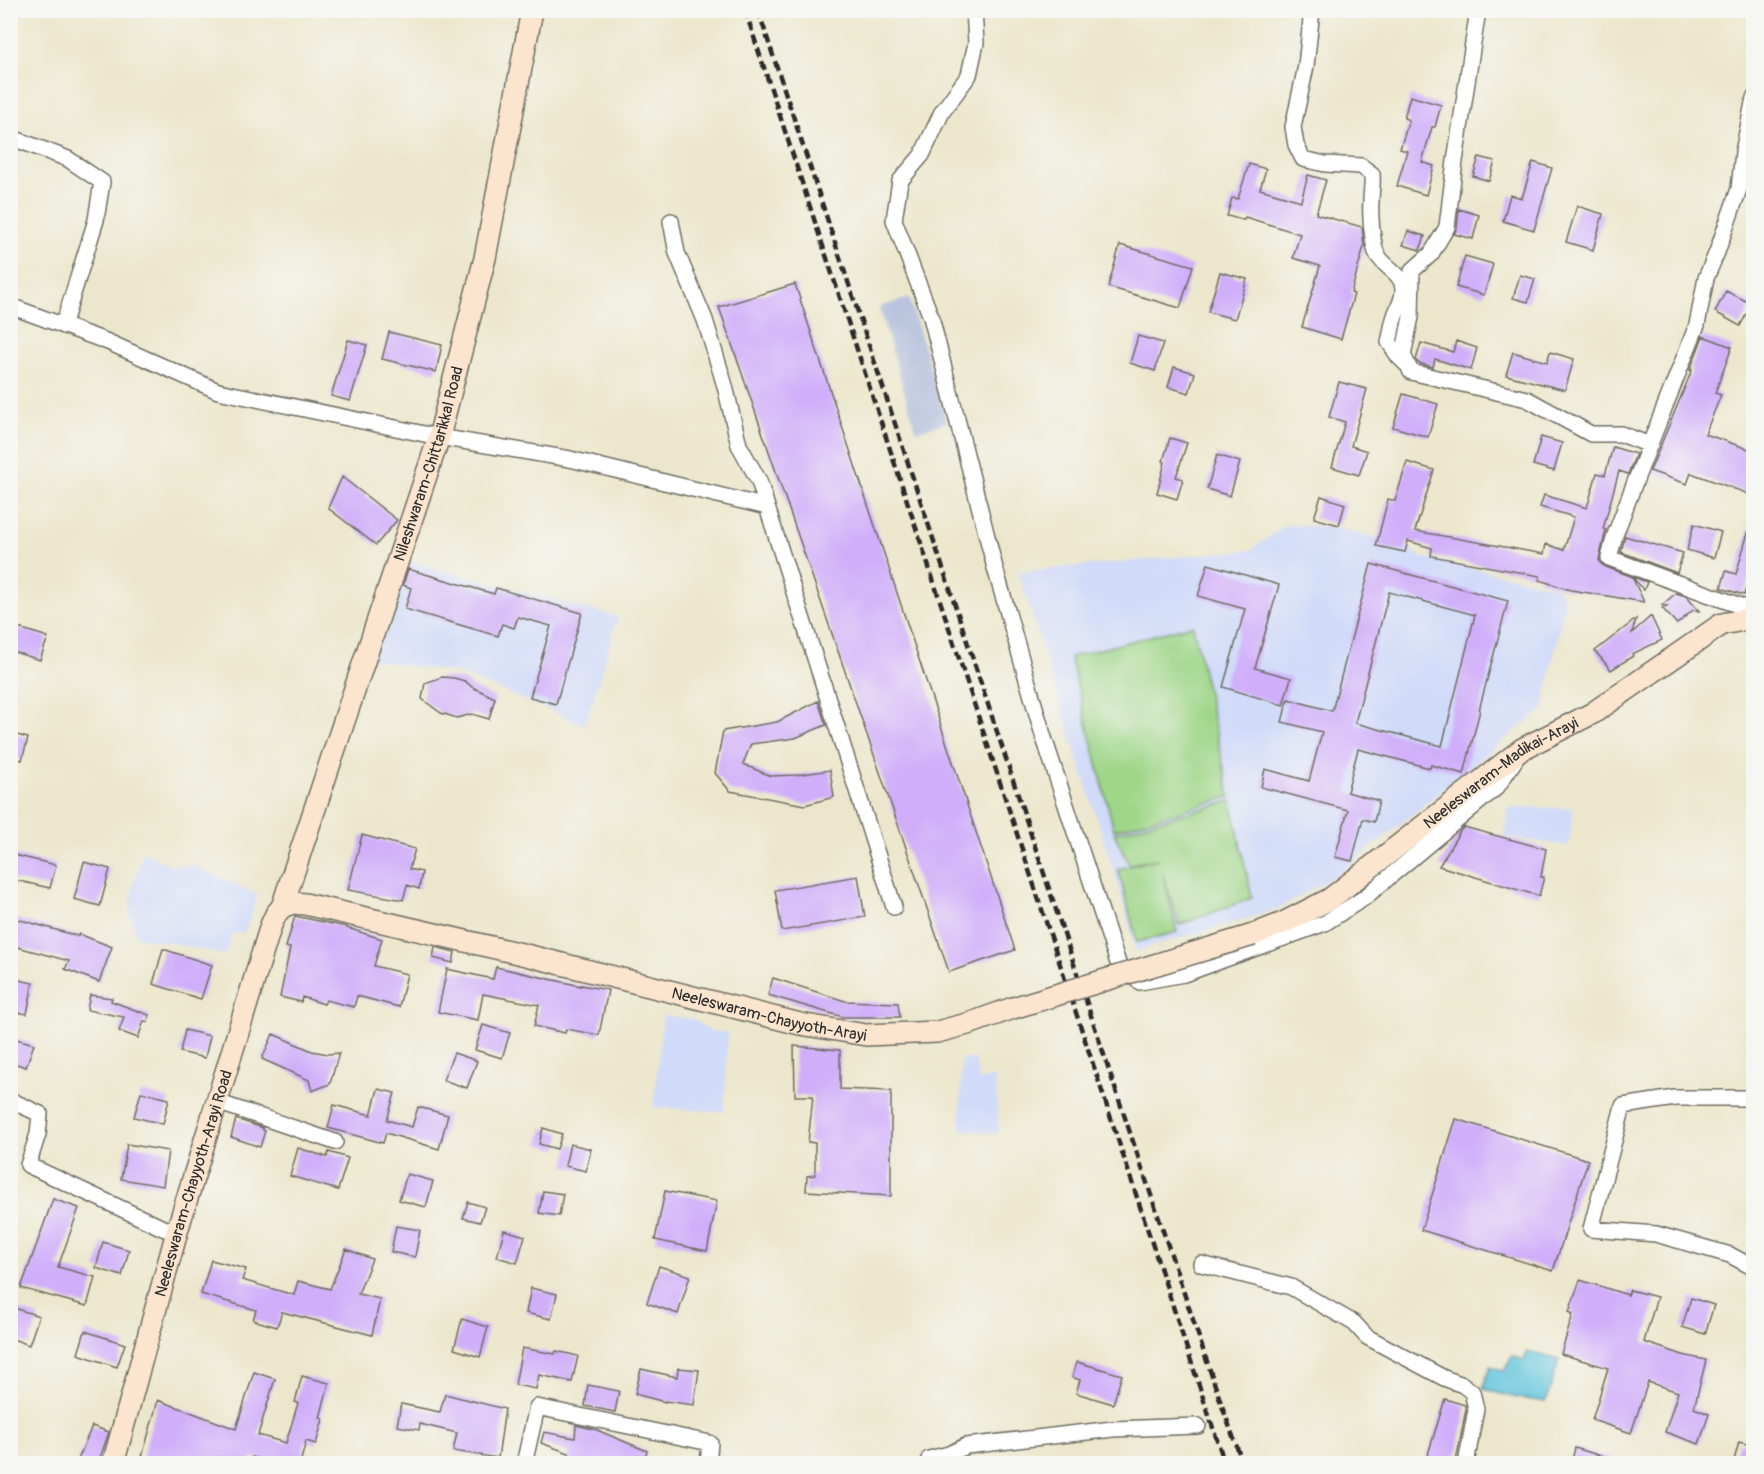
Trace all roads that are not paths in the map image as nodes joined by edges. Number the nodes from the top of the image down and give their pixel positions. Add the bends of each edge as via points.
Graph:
1 (532, 10) edge
2 (974, 10) edge
3 (1312, 10) edge
4 (1478, 10) edge
5 (1754, 98) edge
6 (10, 137) edge
7 (671, 221) dead end
8 (10, 306) edge
9 (63, 326) junction
10 (1409, 367) junction
11 (439, 437) junction
12 (1650, 445) junction
13 (767, 507) junction
14 (1754, 611) edge
15 (1754, 618) edge
16 (1522, 749) junction
17 (282, 907) junction
18 (894, 907) dead end
19 (1252, 935) joint
20 (1754, 1098) edge
21 (10, 1100) edge
22 (217, 1102) junction
23 (335, 1142) dead end
24 (178, 1227) junction
25 (1201, 1264) dead end
26 (1754, 1268) edge
27 (1198, 1426) dead end
28 (113, 1464) edge
29 (524, 1464) edge
30 (708, 1464) edge
31 (929, 1464) edge
32 (1466, 1464) edge

1 - 11 main road, Nileshwaram-Chittarikkal Road via 485,258
2 - 16 street via 976,43 969,75 942,112 922,155 900,181 894,220 931,317 994,568 1042,735 1119,966 1140,982 1184,974 1325,923 1364,898 1497,787
3 - 10 street via 1306,66 1293,127 1296,145 1303,159 1361,166 1372,174 1372,224 1377,252 1403,287 1389,342
4 - 10 street via 1447,227 1431,254 1412,271 1411,316 1403,355
5 - 12 street via 1739,189 1706,278 1697,325
6 - 9 street via 68,159 102,182 96,220
7 - 13 street via 677,253 705,320 739,445 759,481
8 - 9 street
9 - 11 street via 218,391
10 - 12 street via 1411,372 1527,399 1591,434 1621,434
11 - 13 street via 570,459
11 - 17 main road, Nileshwaram-Chittarikkal Road
12 - 14 street via 1609,558
13 - 18 street
15 - 16 main road, Neeleswaram-Madikai-Arayi via 1722,624 1593,713
16 - 19 main road, Neeleswaram-Madikai-Arayi via 1330,899
17 - 19 main road, Neeleswaram-Chayyoth-Arayi, bridge via 305,904 800,1024 866,1035 937,1032
17 - 22 main road, Neeleswaram-Chayyoth-Arayi Road via 271,925
20 - 26 street via 1675,1098 1623,1106 1591,1229 1656,1234 1731,1255
21 - 24 street via 40,1114 28,1165 165,1229
22 - 23 street
22 - 24 main road, Neeleswaram-Chayyoth-Arayi Road
24 - 28 main road, Neeleswaram-Chayyoth-Arayi Road
25 - 32 street via 1292,1287 1354,1323 1367,1337 1463,1385 1472,1392 1476,1409
27 - 31 street via 1113,1429 966,1446 929,1459
29 - 30 street via 537,1407 710,1443

